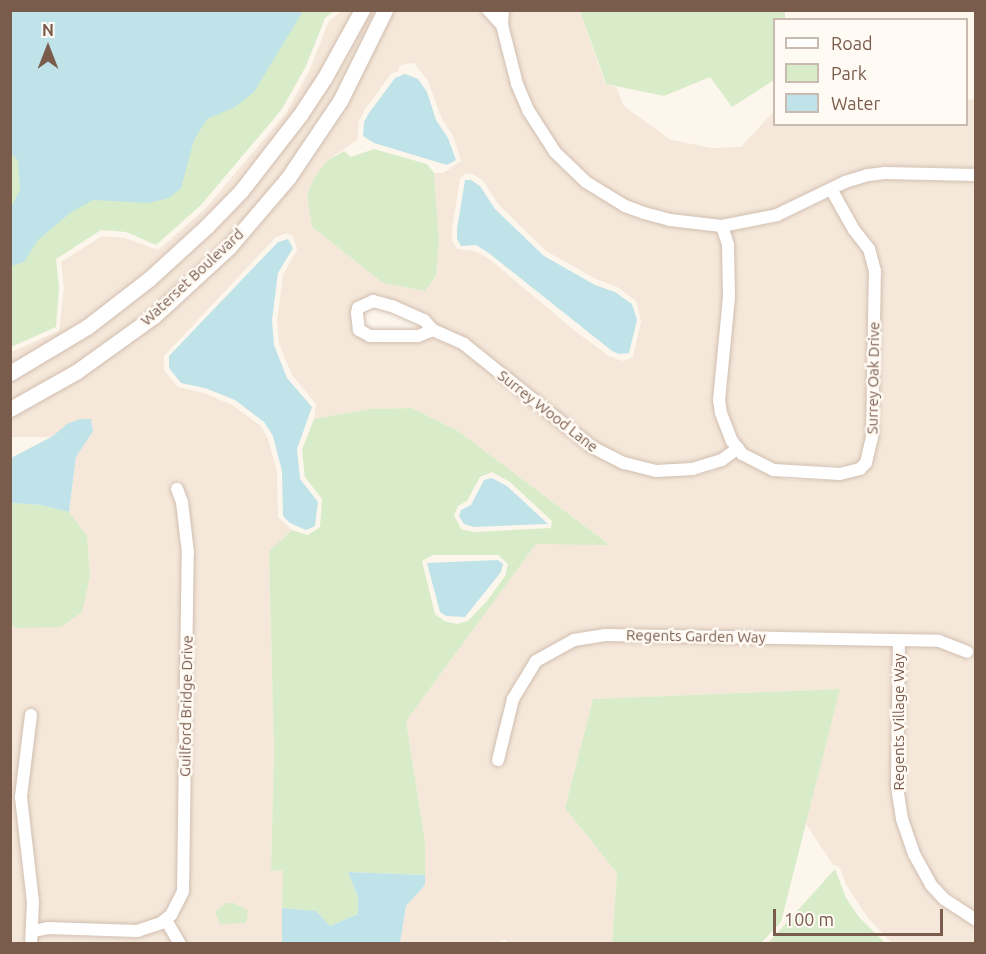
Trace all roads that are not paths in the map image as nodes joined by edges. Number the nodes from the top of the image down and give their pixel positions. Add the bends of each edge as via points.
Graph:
1 (362, 10) edge
2 (386, 10) edge
3 (488, 10) edge
4 (502, 10) edge
5 (502, 25) junction
6 (975, 175) edge
7 (831, 189) junction
8 (722, 226) junction
9 (433, 330) junction
10 (10, 373) edge
11 (10, 409) edge
12 (738, 448) junction
13 (177, 489) dead end
14 (899, 640) junction
15 (967, 652) dead end
16 (31, 715) dead end
17 (498, 760) dead end
18 (166, 920) junction
19 (975, 920) edge
20 (32, 937) edge
21 (180, 944) edge

1 - 10 street, Waterset Boulevard via 300,115 247,183 207,226 149,279 87,327
2 - 11 street, Waterset Boulevard via 340,101 288,178 229,247 154,316 76,372
3 - 5 street
4 - 5 street
5 - 8 street via 528,110 570,168 625,206 670,220
6 - 7 street via 885,173 856,178
7 - 8 street via 777,215
7 - 12 street, Surrey Oak Drive via 873,260 871,451 860,469 850,473 790,473 761,465
8 - 12 street, Surrey Oak Drive via 728,246 729,297 719,399 725,427
9 - 9 street, Surrey Wood Lane via 424,320 381,302 364,303 357,313 359,330 370,336 418,336
9 - 12 street, Surrey Wood Lane via 464,344 592,447 624,463 656,471 692,469 722,460
13 - 18 street, Guilford Bridge Drive via 188,553 184,866 181,897
14 - 15 street, Regents Garden Way via 939,640
14 - 17 street, Regents Garden Way via 606,635 574,640 536,661 513,699
14 - 19 street, Regents Village Way via 897,788 902,819 914,854 931,885
16 - 20 street via 21,797 33,902
18 - 20 street via 137,931 48,928
18 - 21 street

